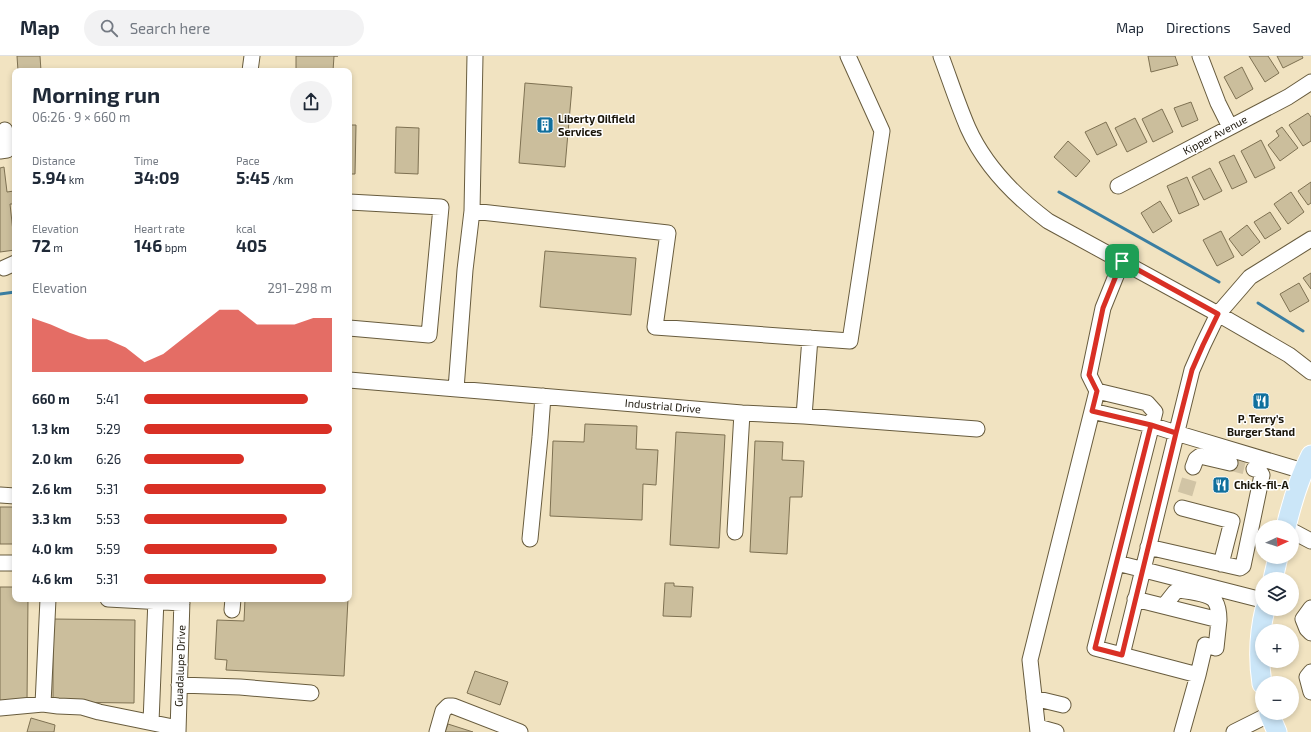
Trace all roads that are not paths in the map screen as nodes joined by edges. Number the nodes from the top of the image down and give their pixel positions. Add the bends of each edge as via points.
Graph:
1 (252, 56) edge
2 (475, 56) edge
3 (848, 56) edge
4 (941, 56) edge
5 (1200, 56) edge
6 (250, 68) edge
7 (1311, 82) edge
8 (1230, 127) junction
9 (7, 130) edge
10 (7, 153) edge
11 (1118, 186) dead end
12 (352, 202) edge
13 (472, 211) junction
14 (1311, 239) edge
15 (1122, 261) junction
16 (1218, 314) junction
17 (352, 328) edge
18 (810, 338) junction
19 (1311, 372) edge
20 (352, 380) edge
21 (456, 389) junction
22 (1097, 391) junction
23 (543, 396) junction
24 (1092, 411) junction
25 (742, 413) junction
26 (804, 416) junction
27 (1151, 425) junction
28 (977, 429) dead end
29 (1176, 433) junction
30 (1230, 463) tunnel mouth
31 (1307, 463) edge
32 (1193, 467) tunnel mouth
33 (1254, 469) dead end
34 (0, 495) edge
35 (12, 496) edge
36 (1160, 502) junction
37 (1288, 520) edge
38 (735, 532) dead end
39 (1299, 535) edge
40 (530, 539) dead end
41 (1311, 541) edge
42 (1148, 547) junction
43 (0, 563) edge
44 (12, 563) edge
45 (1117, 563) junction
46 (1222, 564) junction
47 (1143, 569) junction
48 (1255, 598) edge
49 (1135, 600) junction
50 (48, 602) edge
51 (156, 602) edge
52 (182, 602) edge
53 (1168, 602) junction
54 (1311, 608) edge
55 (1218, 613) junction
56 (1263, 616) edge
57 (1311, 633) edge
58 (1122, 655) junction
59 (1311, 672) edge
60 (1198, 675) junction
61 (1261, 676) edge
62 (179, 685) junction
63 (1311, 692) edge
64 (311, 693) dead end
65 (1034, 698) junction
66 (43, 704) junction
67 (1063, 705) dead end
68 (0, 708) edge
69 (1256, 720) edge
70 (1272, 720) edge
71 (150, 722) junction
72 (178, 730) edge
73 (1038, 730) edge
74 (437, 732) edge
75 (520, 732) edge
76 (1056, 732) edge
77 (1182, 732) edge
78 (1234, 732) edge
79 (1277, 732) edge

1 - 6 street
2 - 13 street
3 - 18 street via 882,131 850,341
4 - 15 street via 969,129 987,161 1014,192 1048,221
5 - 8 street
7 - 8 street, Kipper Avenue
8 - 11 street, Kipper Avenue
9 - 10 street
12 - 17 street via 441,207 429,335
13 - 18 street via 668,233 655,326
13 - 21 street
14 - 16 street via 1250,277
15 - 16 street
15 - 22 street via 1103,308 1089,375
16 - 19 street via 1288,355
16 - 29 street via 1192,370
18 - 26 street
20 - 21 street, Industrial Drive
21 - 23 street, Industrial Drive
22 - 24 street
22 - 27 street via 1147,404 1155,412
23 - 25 street, Industrial Drive
23 - 40 street
24 - 27 street
24 - 65 street via 1030,660
25 - 26 street, Industrial Drive
25 - 38 street
26 - 28 street, Industrial Drive
27 - 29 street
27 - 45 street
29 - 31 street
29 - 36 street
30 - 32 street via 1200,456
31 - 37 main road
33 - 46 street via 1259,470 1262,475 1243,566 1240,568
34 - 35 street
36 - 42 street
36 - 46 street via 1183,501 1232,520
39 - 41 street
42 - 46 street
42 - 47 street
43 - 44 street
45 - 47 street
45 - 58 street via 1095,648
47 - 48 street
47 - 49 street
49 - 53 street
49 - 58 street
50 - 66 street
51 - 71 street
52 - 62 street, Guadalupe Drive
53 - 55 street
53 - 55 street via 1179,590 1208,596 1215,600
54 - 57 street via 1303,619
55 - 60 street via 1216,648 1205,645
56 - 61 main road via 1259,645
58 - 60 street
59 - 63 street via 1307,677
60 - 77 street
62 - 64 street
62 - 72 street, Guadalupe Drive
65 - 67 street
65 - 73 street
66 - 68 street
66 - 71 street via 82,707
69 - 78 street
70 - 79 main road
71 - 72 street
73 - 76 street
74 - 75 street via 443,711 448,706 453,706

